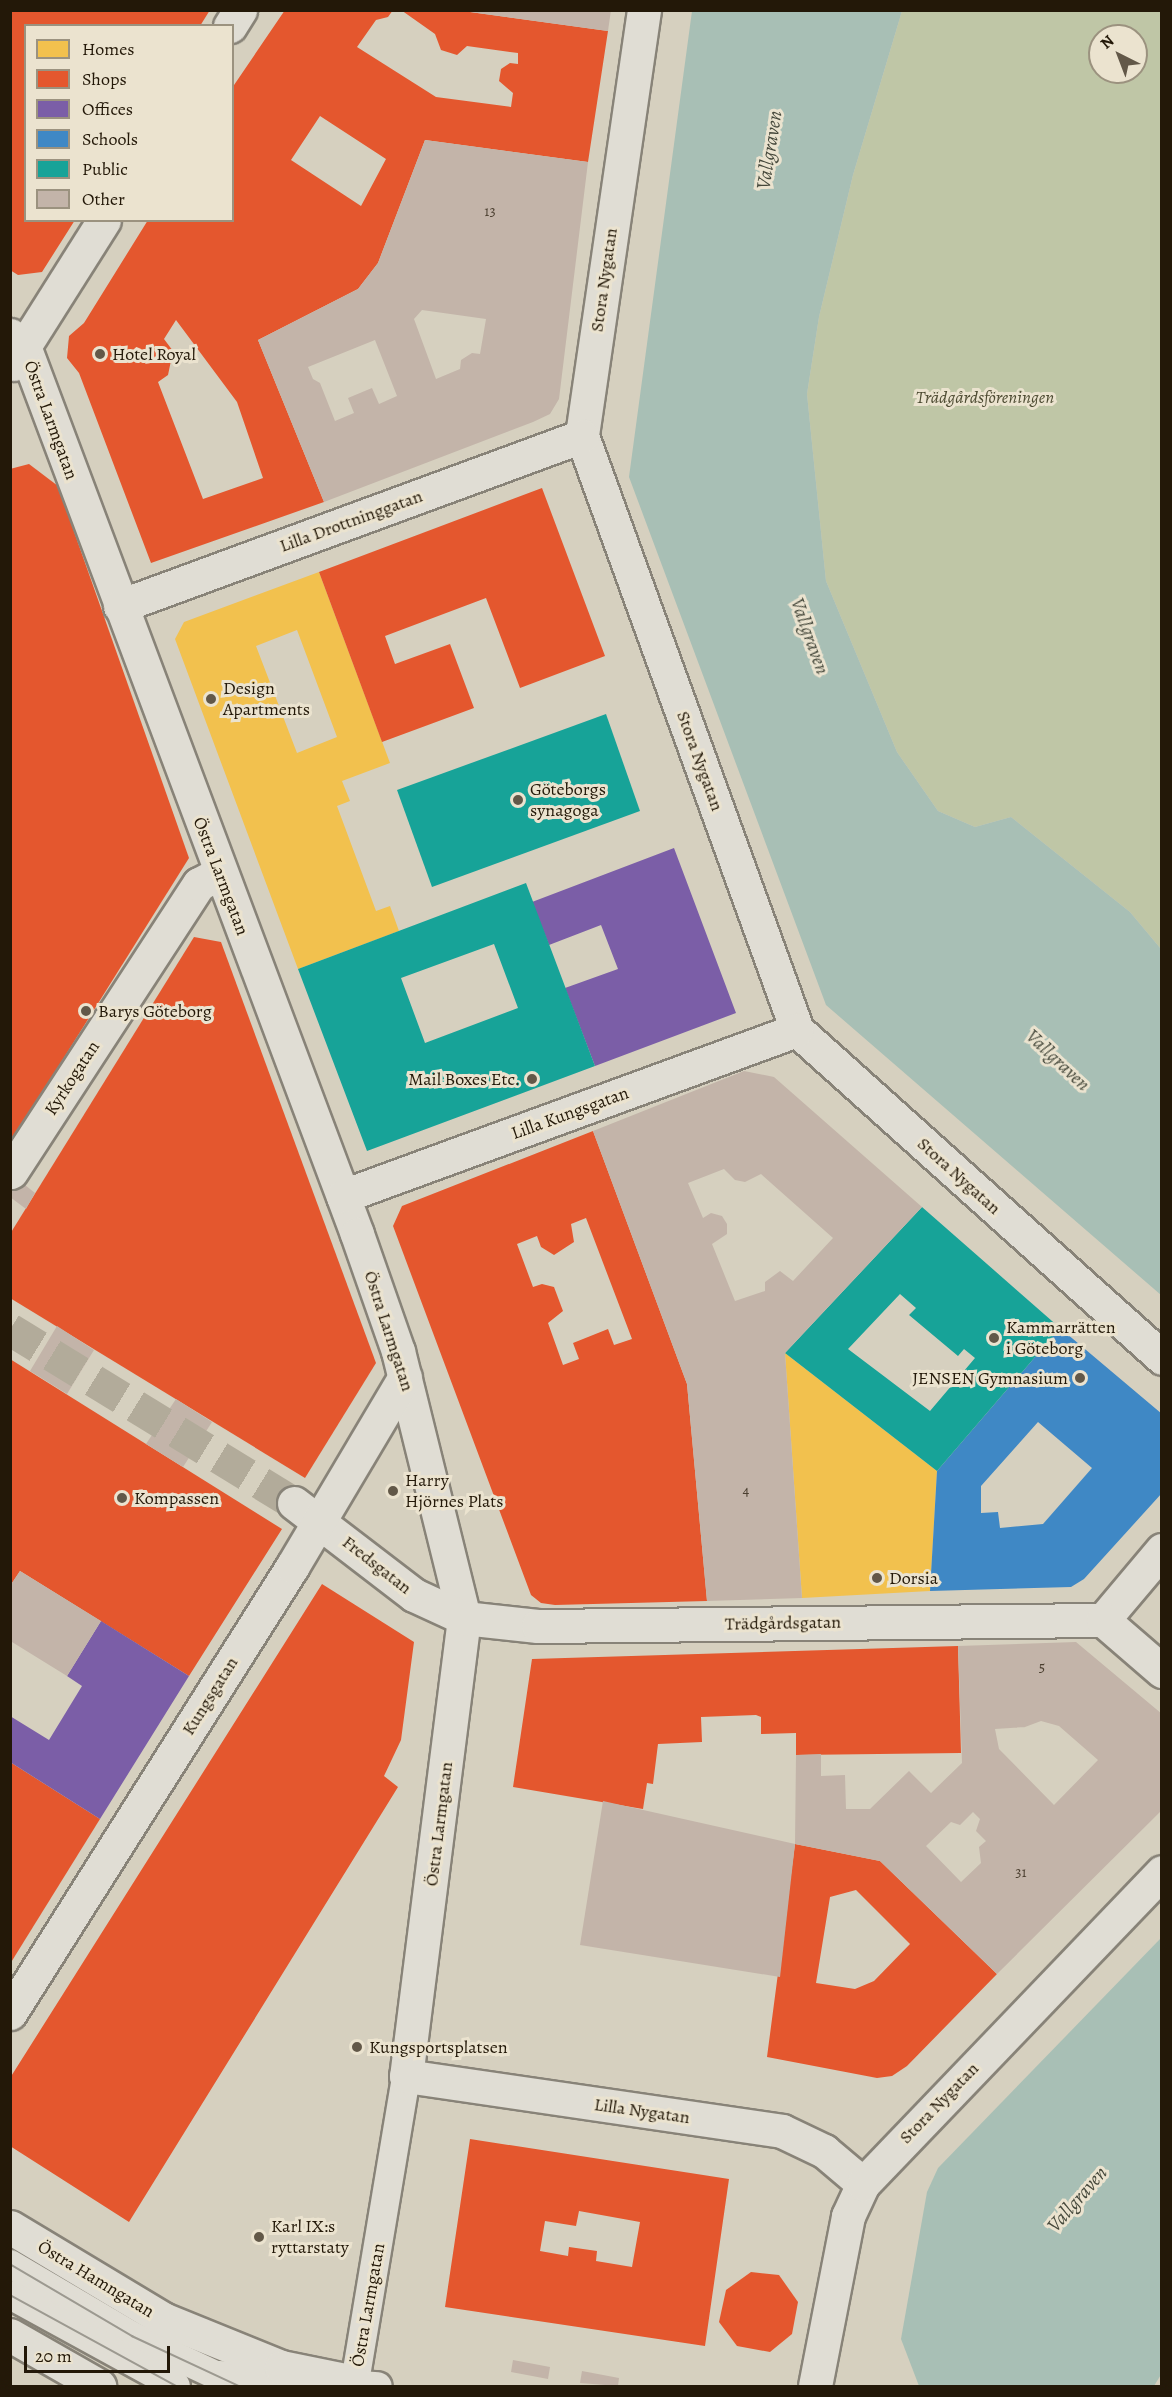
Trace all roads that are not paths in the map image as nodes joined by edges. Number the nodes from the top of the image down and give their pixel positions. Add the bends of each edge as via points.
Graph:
1 (240, 10) edge
2 (644, 10) edge
3 (231, 24) edge
4 (103, 222) edge
5 (15, 350) edge
6 (582, 436) junction
7 (120, 606) junction
8 (220, 873) junction
9 (797, 1030) junction
10 (11, 1172) edge
11 (343, 1196) junction
12 (1161, 1358) edge
13 (405, 1377) junction
14 (307, 1512) junction
15 (1161, 1550) edge
16 (464, 1618) junction
17 (1103, 1620) junction
18 (1161, 1671) edge
19 (1161, 1872) edge
20 (10, 2013) edge
21 (406, 2076) junction
22 (862, 2184) junction
23 (10, 2227) edge
24 (10, 2264) edge
25 (10, 2295) edge
26 (10, 2335) edge
27 (209, 2374) junction
28 (366, 2384) edge
29 (99, 2386) edge
30 (176, 2386) edge
31 (239, 2386) edge
32 (815, 2386) edge

1 - 3 street
2 - 6 street, Stora Nygatan
4 - 5 street
5 - 7 street, Östra Larmgatan
6 - 7 street, Lilla Drottninggatan
6 - 9 street, Stora Nygatan
7 - 8 street, Östra Larmgatan
8 - 10 street, Kyrkogatan via 199,884
8 - 11 street, Östra Larmgatan
9 - 11 street, Lilla Kungsgatan
9 - 12 street, Stora Nygatan
11 - 13 street, Östra Larmgatan
13 - 14 street, Kungsgatan
13 - 16 street, Östra Larmgatan
14 - 16 street, Fredsgatan via 414,1595
14 - 20 street, Kungsgatan
15 - 17 street
16 - 17 street, Trädgårdsgatan via 538,1626
16 - 21 street, Östra Larmgatan
17 - 18 street
19 - 22 street, Stora Nygatan
21 - 22 street, Lilla Nygatan via 782,2132 824,2151
21 - 28 lane, Östra Larmgatan
22 - 32 street, Stora Nygatan via 848,2216
23 - 28 street, Östra Hamngatan via 163,2319 281,2367
24 - 27 lane, Östra Hamngatan via 132,2336
25 - 30 lane
26 - 29 street
27 - 28 lane
27 - 31 lane, Östra Hamngatan

